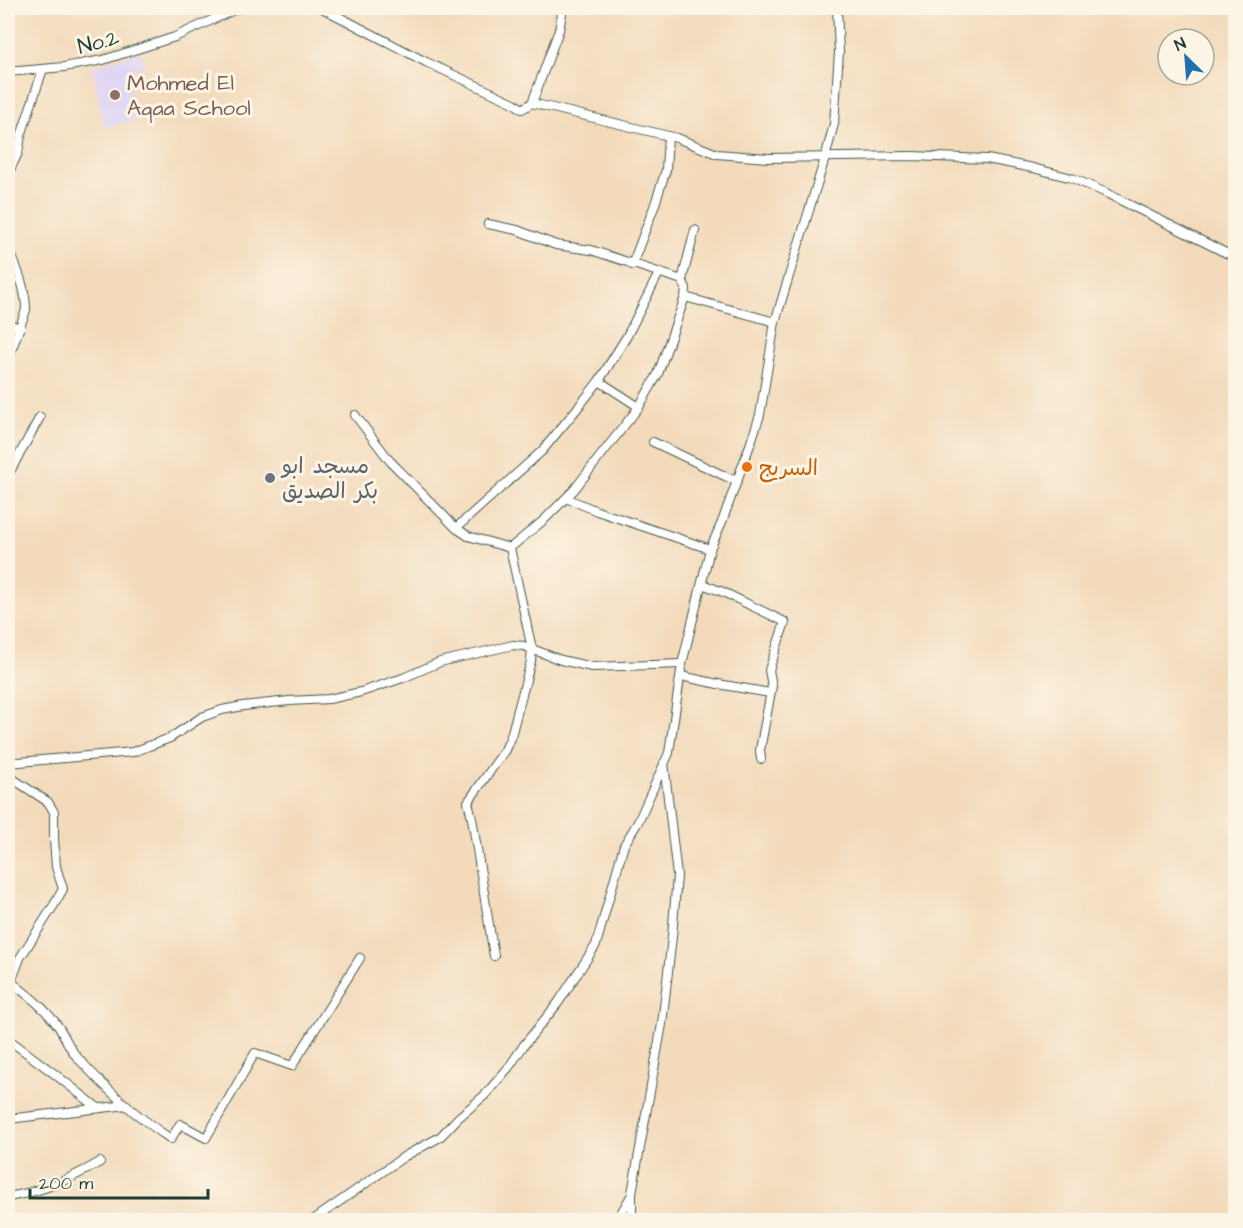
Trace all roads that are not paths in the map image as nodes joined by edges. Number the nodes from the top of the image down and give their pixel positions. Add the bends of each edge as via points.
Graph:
1 (238, 8) edge
2 (322, 8) edge
3 (561, 8) edge
4 (837, 8) edge
5 (44, 69) junction
6 (8, 72) edge
7 (532, 103) junction
8 (668, 136) junction
9 (825, 158) junction
10 (8, 174) edge
11 (488, 224) dead end
12 (695, 230) dead end
13 (8, 246) edge
14 (1236, 258) edge
15 (632, 264) junction
16 (659, 273) junction
17 (682, 280) junction
18 (685, 297) junction
19 (775, 322) junction
20 (8, 324) edge
21 (20, 328) junction
22 (8, 359) edge
23 (599, 381) junction
24 (639, 407) junction
25 (355, 415) dead end
26 (39, 417) dead end
27 (653, 442) dead end
28 (8, 476) edge
29 (738, 479) junction
30 (566, 498) junction
31 (456, 528) junction
32 (510, 548) junction
33 (710, 549) junction
34 (702, 584) junction
35 (532, 649) junction
36 (682, 664) junction
37 (681, 676) junction
38 (770, 693) junction
39 (761, 759) dead end
40 (664, 762) junction
41 (8, 763) edge
42 (8, 773) edge
43 (494, 956) dead end
44 (360, 958) dead end
45 (9, 986) edge
46 (8, 1039) edge
47 (128, 1105) junction
48 (98, 1108) junction
49 (8, 1119) edge
50 (100, 1162) dead end
51 (632, 1193) junction
52 (8, 1197) edge
53 (313, 1221) edge
54 (617, 1221) edge
55 (632, 1221) edge

1 - 5 street, No.2 via 176,37 103,60
2 - 7 street via 522,109
3 - 7 street via 559,30
4 - 9 street via 839,52 834,124
5 - 6 street, No.2
5 - 10 street
7 - 8 street
8 - 9 street via 717,154
8 - 15 street via 666,170
9 - 14 street via 987,159 1033,168 1072,178 1104,192
9 - 19 street
11 - 15 street
12 - 17 street
13 - 21 street via 26,302
15 - 16 street
16 - 17 street
16 - 23 street
17 - 18 street
18 - 19 street
18 - 24 street via 658,374
19 - 29 street via 760,415
20 - 21 street
21 - 22 street
23 - 24 street
23 - 31 street via 542,451
24 - 30 street
25 - 31 street via 390,462
26 - 28 street
27 - 29 street
29 - 33 street
30 - 32 street
30 - 33 street
31 - 32 street via 468,536
32 - 35 street
33 - 34 street
34 - 36 street
34 - 38 street via 785,622 769,670
35 - 36 street via 592,666
35 - 41 street via 513,645 445,660 403,678 329,699 222,710 202,717 170,738 133,752
35 - 43 street via 511,736 468,802
36 - 37 street
37 - 38 street
37 - 40 street via 669,753
38 - 39 street
40 - 51 street via 677,876 662,1024
40 - 53 street via 624,844 596,945 558,1003 485,1095 440,1137 405,1156
42 - 45 street via 48,801 54,813 56,867 63,889 20,958
44 - 47 street via 292,1066 255,1053 206,1138 180,1124 171,1139
45 - 47 street via 35,1000 76,1056
46 - 48 street
47 - 48 street
48 - 49 street
50 - 52 street via 32,1193
51 - 54 street
51 - 55 street

